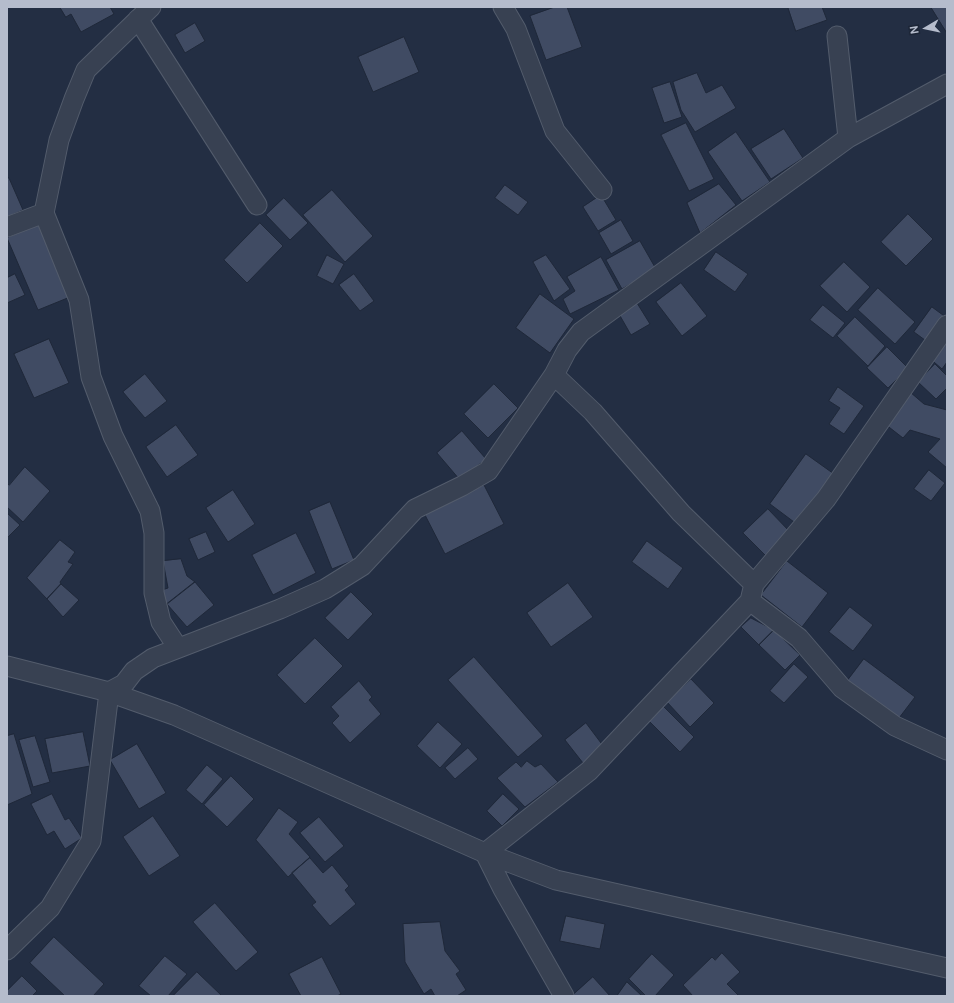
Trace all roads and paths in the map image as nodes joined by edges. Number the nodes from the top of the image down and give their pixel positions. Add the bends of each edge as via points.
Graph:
1 (503, 7) edge
2 (144, 13) edge
3 (837, 36) dead end
4 (947, 84) edge
5 (848, 138) junction
6 (602, 190) dead end
7 (257, 205) dead end
8 (44, 213) junction
9 (7, 227) edge
10 (947, 324) edge
11 (554, 376) junction
12 (752, 593) junction
13 (178, 648) junction
14 (7, 666) edge
15 (109, 692) junction
16 (947, 750) edge
17 (486, 853) junction
18 (7, 950) edge
19 (947, 968) edge
20 (564, 996) edge

1 - 6 street via 516,29 555,131
2 - 7 street via 242,184
2 - 8 street via 86,70 60,140
3 - 5 street
4 - 5 street
5 - 11 street via 581,332 567,350
8 - 9 street
8 - 13 street via 79,300 94,384 113,436 150,511 154,533 154,593 161,622
10 - 12 street via 826,499
11 - 12 street via 593,412
11 - 13 street via 488,471 415,509 362,566 325,589
12 - 16 street via 799,638 842,688 895,726
12 - 17 street via 589,771
13 - 15 street via 152,658 134,671 124,684
14 - 15 street
15 - 17 street via 174,715
15 - 18 street via 91,841 50,908
17 - 19 street via 556,880
17 - 20 street via 502,889

